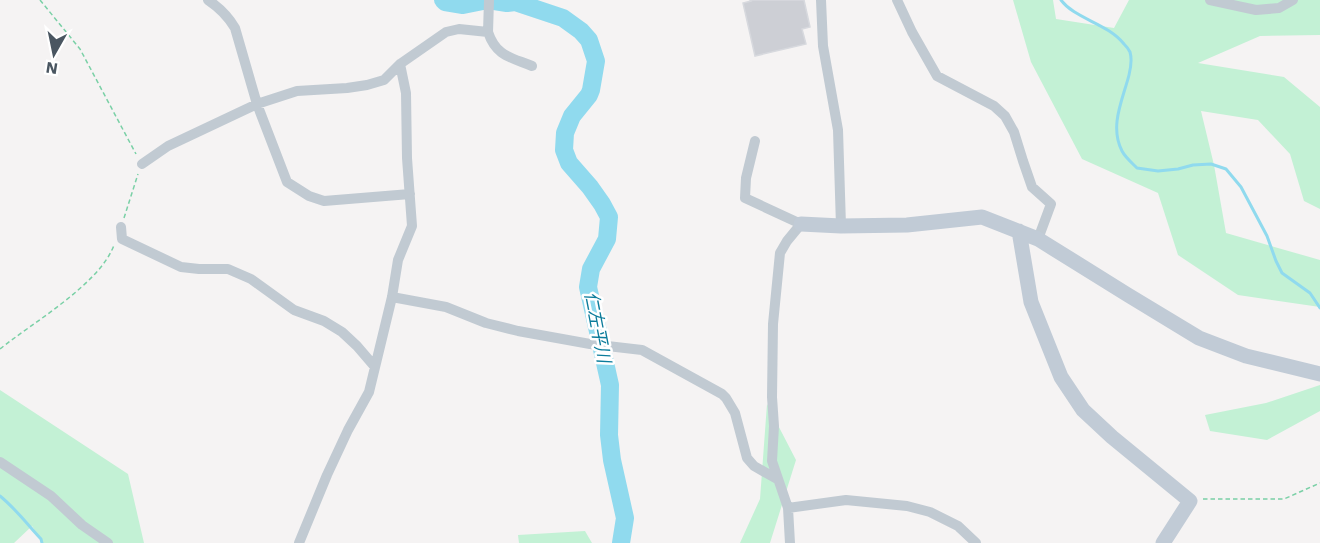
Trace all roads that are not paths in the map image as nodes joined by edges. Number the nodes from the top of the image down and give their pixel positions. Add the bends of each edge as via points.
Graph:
1 (208, 0) edge
2 (489, 0) edge
3 (821, 0) edge
4 (897, 0) edge
5 (1210, 0) edge
6 (1293, 0) edge
7 (488, 32) junction
8 (400, 64) junction
9 (532, 66) dead end
10 (257, 104) junction
11 (755, 141) dead end
12 (142, 164) road end
13 (410, 194) junction
14 (801, 224) junction
15 (841, 226) junction
16 (121, 227) road end
17 (1019, 231) junction
18 (1038, 239) junction
19 (392, 297) junction
20 (375, 367) junction
21 (1320, 374) edge
22 (0, 462) edge
23 (777, 479) junction
24 (788, 508) junction
25 (108, 543) edge
26 (299, 543) edge
27 (790, 543) edge
28 (976, 543) edge
29 (1163, 543) edge

1 - 10 street via 235,28
2 - 7 street
3 - 15 street via 823,46 838,130
4 - 18 street via 937,76 994,106 1010,124 1032,187 1052,204
5 - 6 street via 1256,10 1279,8
7 - 8 street via 446,32
7 - 9 street via 498,52
8 - 10 street via 384,80 367,85 297,91
8 - 13 street via 406,93
10 - 12 street via 168,146
10 - 13 street via 287,182 297,189 324,201
11 - 14 street via 745,198
13 - 19 street via 412,226 398,260
14 - 15 street
14 - 23 street via 780,253 773,324 772,462
15 - 17 street via 907,225 982,217
16 - 20 street via 122,239 181,267 228,269 251,279 294,310 342,332
17 - 18 street
17 - 29 street via 1031,302 1061,377 1083,410 1190,501
18 - 21 street via 1199,338 1246,356
19 - 20 street
19 - 23 street via 446,307 518,331 642,350 722,394 735,413 747,458 753,466
20 - 26 street via 369,392 327,475
22 - 25 street via 51,496
23 - 24 street
24 - 27 street
24 - 28 street via 846,500 907,506 958,526

